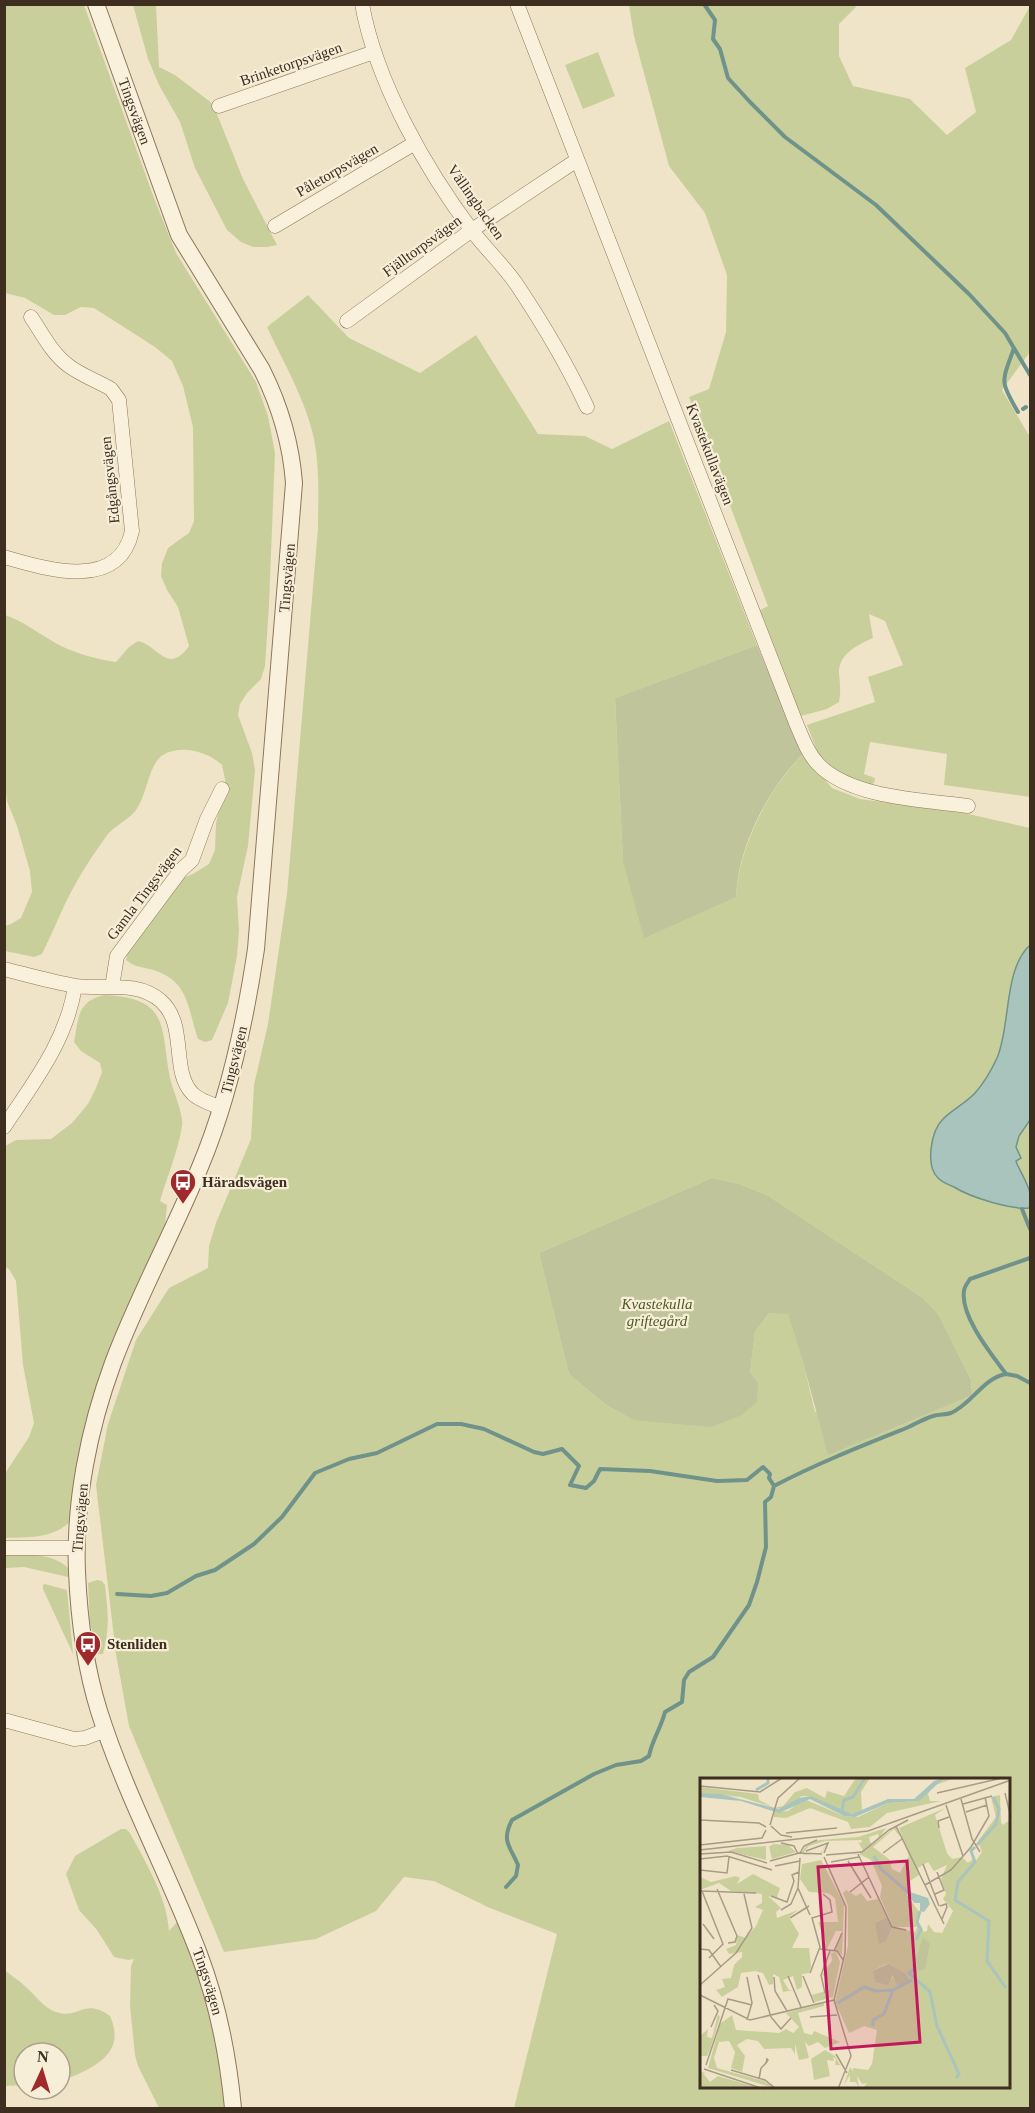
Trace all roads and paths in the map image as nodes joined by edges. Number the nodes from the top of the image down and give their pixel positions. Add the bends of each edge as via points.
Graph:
1 (96, 4) edge
2 (362, 4) edge
3 (517, 4) edge
4 (374, 52) junction
5 (219, 106) dead end
6 (415, 143) junction
7 (577, 160) junction
8 (275, 226) dead end
9 (472, 230) junction
10 (31, 316) dead end
11 (347, 321) dead end
12 (587, 407) dead end
13 (4, 556) edge
14 (222, 789) dead end
15 (968, 806) dead end
16 (4, 969) edge
17 (75, 986) junction
18 (112, 987) junction
19 (222, 1108) junction
20 (4, 1127) edge
21 (4, 1548) edge
22 (77, 1548) junction
23 (4, 1720) edge
24 (106, 1731) junction
25 (233, 2109) edge

1 - 19 street, Tingsvägen via 173,221 272,389 292,465 293,513 256,949
2 - 4 street, Vällingbacken
3 - 7 street, Kvastekullavägen
4 - 5 street, Brinketorpsvägen
4 - 6 street, Vällingbacken
6 - 8 street, Påletorpsvägen
6 - 9 street, Vällingbacken
7 - 9 street, Fjälltorpsvägen
7 - 15 street, Kvastekullavägen via 810,753 829,774 852,786 879,794
9 - 11 street, Fjälltorpsvägen
9 - 12 street, Vällingbacken via 527,301 570,370
10 - 13 street, Edgångsvägen via 63,362 111,389 119,400 132,531 116,560 99,569 48,569
14 - 18 street, Gamla Tingsvägen via 192,860 117,956
16 - 17 street
17 - 18 street
17 - 20 street via 71,1010 57,1046
18 - 19 street via 140,989 161,1001 169,1010 177,1034 184,1081 201,1100
19 - 22 street, Tingsvägen via 200,1168 104,1388 83,1480
21 - 22 street
22 - 24 street, Tingsvägen via 84,1642
23 - 24 street via 74,1739
24 - 25 street, Tingsvägen via 200,1955 222,2028

